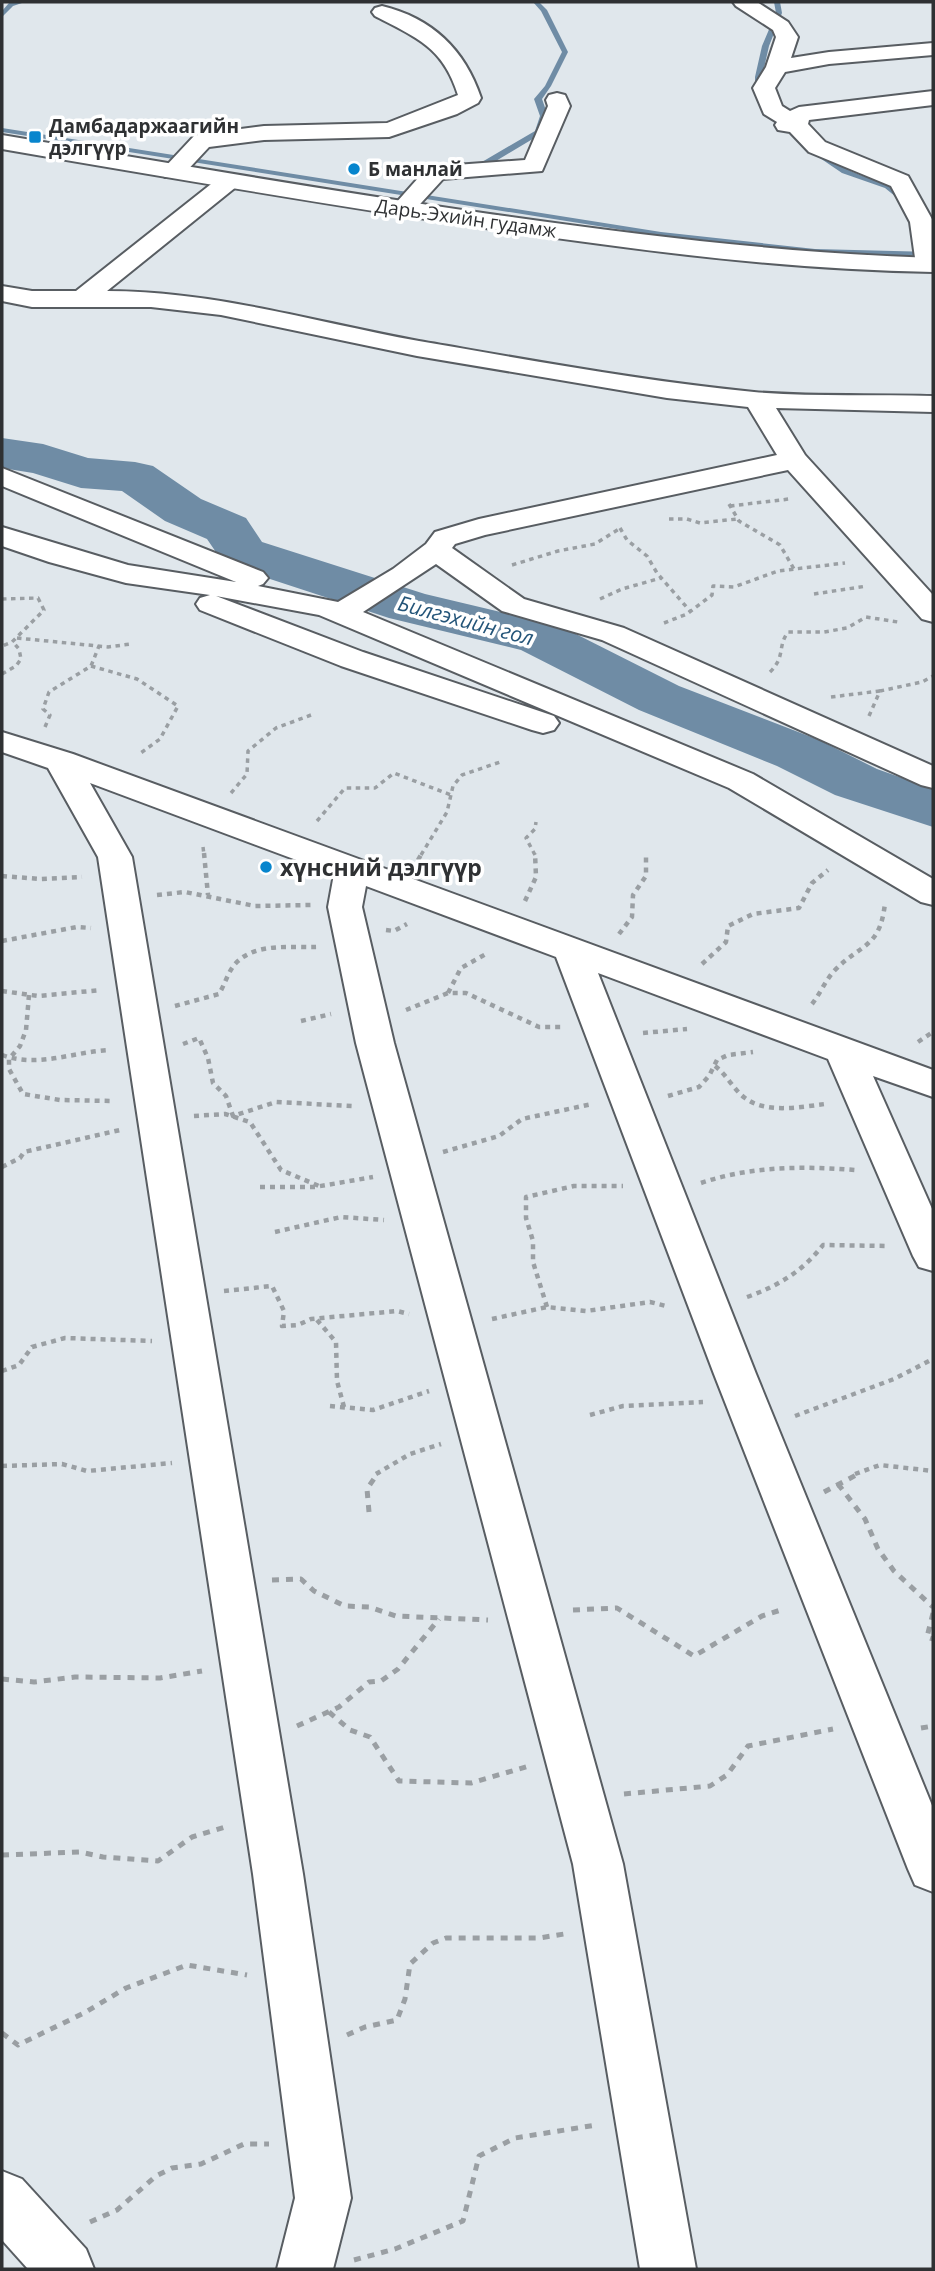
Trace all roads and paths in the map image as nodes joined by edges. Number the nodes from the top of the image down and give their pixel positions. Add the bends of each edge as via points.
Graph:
1 (743, 2) edge
2 (382, 12) dead end
3 (933, 49) edge
4 (777, 68) junction
5 (933, 98) edge
6 (558, 100) dead end
7 (791, 125) junction
8 (2, 142) edge
9 (183, 162) junction
10 (228, 182) junction
11 (411, 199) junction
12 (931, 265) edge
13 (2, 295) edge
14 (82, 299) junction
15 (757, 400) junction
16 (933, 404) edge
17 (794, 460) junction
18 (2, 476) edge
19 (825, 494) junction
20 (737, 519) junction
21 (663, 520) dead end
22 (620, 528) dead end
23 (614, 532) dead end
24 (2, 536) edge
25 (436, 550) junction
26 (880, 554) junction
27 (794, 569) junction
28 (126, 574) junction
29 (471, 575) junction
30 (662, 578) junction
31 (902, 579) junction
32 (814, 594) dead end
33 (2, 599) edge
34 (340, 609) junction
35 (690, 611) junction
36 (933, 612) edge
37 (866, 617) dead end
38 (563, 619) junction
39 (17, 638) junction
40 (12, 642) junction
41 (131, 644) dead end
42 (2, 646) edge
43 (99, 646) junction
44 (650, 649) junction
45 (91, 666) junction
46 (2, 674) edge
47 (933, 676) edge
48 (733, 687) junction
49 (880, 691) junction
50 (854, 692) dead end
51 (311, 715) dead end
52 (855, 741) junction
53 (11, 745) edge
54 (61, 761) junction
55 (503, 761) dead end
56 (933, 778) edge
57 (113, 780) junction
58 (451, 795) junction
59 (216, 819) junction
60 (536, 822) dead end
61 (785, 833) dead end
62 (846, 843) junction
63 (291, 846) junction
64 (646, 855) dead end
65 (2, 875) edge
66 (900, 875) junction
67 (933, 894) edge
68 (208, 895) junction
69 (360, 900) junction
70 (122, 903) junction
71 (509, 927) junction
72 (2, 941) edge
73 (586, 955) junction
74 (134, 978) junction
75 (676, 989) junction
76 (2, 991) edge
77 (29, 995) junction
78 (181, 1004) dead end
79 (600, 1027) junction
80 (792, 1032) junction
81 (199, 1038) dead end
82 (146, 1051) junction
83 (844, 1051) junction
84 (2, 1055) edge
85 (9, 1059) junction
86 (715, 1066) junction
87 (933, 1084) edge
88 (391, 1100) junction
89 (650, 1102) junction
90 (867, 1104) junction
91 (155, 1108) junction
92 (233, 1116) junction
93 (407, 1160) junction
94 (2, 1167) edge
95 (894, 1167) junction
96 (260, 1186) dead end
97 (319, 1186) junction
98 (662, 1188) junction
99 (423, 1217) junction
100 (275, 1232) dead end
101 (932, 1253) edge
102 (708, 1306) junction
103 (547, 1307) junction
104 (188, 1319) junction
105 (317, 1319) junction
106 (452, 1325) junction
107 (933, 1359) edge
108 (2, 1370) edge
109 (467, 1381) junction
110 (836, 1402) dead end
111 (330, 1406) dead end
112 (344, 1408) junction
113 (590, 1415) dead end
114 (754, 1423) junction
115 (484, 1441) junction
116 (211, 1460) junction
117 (2, 1465) edge
118 (933, 1471) edge
119 (838, 1484) junction
120 (787, 1505) junction
121 (369, 1512) dead end
122 (230, 1576) junction
123 (823, 1597) junction
124 (933, 1606) edge
125 (617, 1608) dead end
126 (933, 1613) edge
127 (531, 1615) junction
128 (439, 1619) junction
129 (933, 1639) edge
130 (243, 1658) junction
131 (2, 1679) edge
132 (329, 1712) junction
133 (876, 1727) junction
134 (256, 1737) junction
135 (569, 1756) junction
136 (192, 1836) dead end
137 (2, 1855) edge
138 (933, 1869) edge
139 (610, 1926) junction
140 (291, 1970) junction
141 (2, 2033) edge
142 (303, 2049) junction
143 (641, 2113) junction
144 (315, 2141) junction
145 (2, 2199) edge
146 (59, 2262) edge
147 (307, 2264) edge
148 (668, 2269) edge

1 - 4 street via 777,23 787,37
2 - 9 street via 447,51 470,98 389,130 264,133 202,141
3 - 4 street via 829,58
4 - 7 street via 764,88 766,98
5 - 7 street via 799,114
6 - 11 street via 534,166 436,172
7 - 12 street via 817,147 911,179
8 - 9 street, Дарь-Эхийн гудамж
9 - 10 street, Дарь-Эхийн гудамж
10 - 11 street, Дарь-Эхийн гудамж
10 - 14 street
11 - 12 street, Дарь-Эхийн гудамж via 628,242 748,256
13 - 14 street
14 - 15 street via 151,299 221,307 417,348 667,390
15 - 16 street
15 - 17 street
17 - 19 street
17 - 25 street via 479,528 445,538
18 - 34 street
19 - 20 path via 730,506
19 - 26 street
20 - 21 path
20 - 27 path via 780,545
22 - 30 path
23 - 29 path via 595,544
24 - 28 street
25 - 29 street
25 - 34 street via 403,575
26 - 27 path
26 - 31 street
27 - 35 path via 734,587 713,586 712,595
28 - 34 street
28 - 61 street via 352,659 622,749
29 - 38 street via 513,605
30 - 35 path
30 - 38 path via 622,589
31 - 32 path
31 - 36 street
33 - 39 path via 38,598 44,610
34 - 62 street via 741,781
35 - 44 path via 666,621 659,629 660,640
37 - 48 path via 847,628 788,632 780,662 767,674
38 - 44 street
39 - 40 path
39 - 43 path
40 - 42 path
40 - 46 path via 21,659
41 - 43 path
43 - 45 path
44 - 48 street
45 - 53 path via 49,692 43,709 50,715 49,721
45 - 57 path via 153,685 178,706 160,739
47 - 49 path
48 - 52 street
49 - 50 path
49 - 52 path
51 - 59 path via 292,718 269,730 248,751 247,774 226,798
52 - 56 street
53 - 54 street
54 - 57 street
54 - 70 street via 115,857
55 - 58 path via 462,775
57 - 59 street
58 - 63 path via 394,773 375,788 345,788 327,813
58 - 69 path via 447,812 417,862
59 - 63 street
59 - 68 path via 203,844
60 - 71 path via 536,829 526,838 537,855 533,884
62 - 66 street
62 - 75 path via 812,883 799,908 741,916 728,926 726,942
63 - 69 street
64 - 73 path via 646,876 633,895 632,917
65 - 70 path via 54,879
66 - 67 street
66 - 80 path via 886,891 884,922 871,945 836,968
68 - 69 path via 255,906
68 - 70 path via 169,893
69 - 71 street
69 - 78 path via 305,948 274,946 243,957 219,994
69 - 88 street
70 - 72 path via 77,926
70 - 74 street
71 - 73 street
71 - 79 path via 496,951 471,960 456,972 448,993 466,993 539,1027
73 - 75 street
73 - 79 street
74 - 77 path via 107,990
74 - 82 street
75 - 80 street
76 - 77 path
77 - 85 path via 25,1039
79 - 89 street
80 - 83 street
80 - 86 path via 771,1046 717,1060
81 - 92 path via 213,1083 226,1096
82 - 85 path via 90,1050 25,1063
82 - 91 street
83 - 87 street
83 - 90 street
84 - 85 path
85 - 91 path via 9,1069 23,1094 60,1100 129,1101
86 - 89 path via 706,1083
86 - 90 path via 745,1098 766,1106
88 - 92 path via 351,1106 276,1102
88 - 93 street
89 - 93 path via 598,1102 522,1119 499,1136
89 - 98 street
90 - 95 street
91 - 92 path
91 - 94 path via 24,1152
91 - 104 street
92 - 97 path via 250,1122 281,1170
93 - 97 path via 388,1174
93 - 99 street
95 - 98 path via 797,1166
95 - 101 street
96 - 97 path
98 - 102 street
98 - 103 path via 593,1184 557,1187 526,1197 533,1262
99 - 100 path via 399,1222 341,1217
99 - 106 street
101 - 102 path via 823,1245 810,1264 782,1282 730,1303
102 - 103 path via 650,1302 586,1311
102 - 114 street
103 - 106 path
104 - 105 path via 237,1289 272,1286 284,1311 282,1326
104 - 108 path via 126,1342 65,1338 32,1347 19,1365
104 - 116 street
105 - 106 path via 397,1311
105 - 112 path via 336,1342 337,1381
106 - 109 street
107 - 110 path
109 - 112 path via 373,1410
109 - 115 street
111 - 112 path
113 - 114 path via 623,1406 716,1401 720,1413
114 - 120 street
115 - 121 path via 424,1448 378,1471 367,1488
115 - 127 street
116 - 117 path via 87,1471 62,1464
116 - 122 street
118 - 119 path via 880,1465
119 - 120 path
119 - 124 path via 865,1519 894,1571
120 - 123 street
122 - 128 path via 253,1581 301,1579 345,1606
122 - 130 street
123 - 125 path via 762,1616 694,1656
123 - 133 street
126 - 129 path via 927,1637
127 - 128 path via 478,1621
127 - 135 street
128 - 132 path via 398,1669 381,1681 369,1682
130 - 131 path via 160,1678
130 - 134 street
132 - 134 path
132 - 135 path via 350,1730 370,1737 399,1781 471,1783
133 - 135 path via 830,1729 748,1746 727,1776 710,1786 617,1795
133 - 138 street
134 - 140 street
135 - 139 street
136 - 137 path via 158,1861 80,1852
139 - 142 path via 539,1938 446,1938 433,1943 410,1964 397,2020
139 - 143 street
140 - 141 path via 246,1975 187,1965 126,1988 18,2045
140 - 142 street
142 - 144 street
143 - 147 path via 515,2138 479,2156 463,2221 376,2257
143 - 148 street
144 - 146 path via 244,2144 201,2164 172,2168 117,2210 86,2224
144 - 147 street via 323,2198
145 - 146 street

